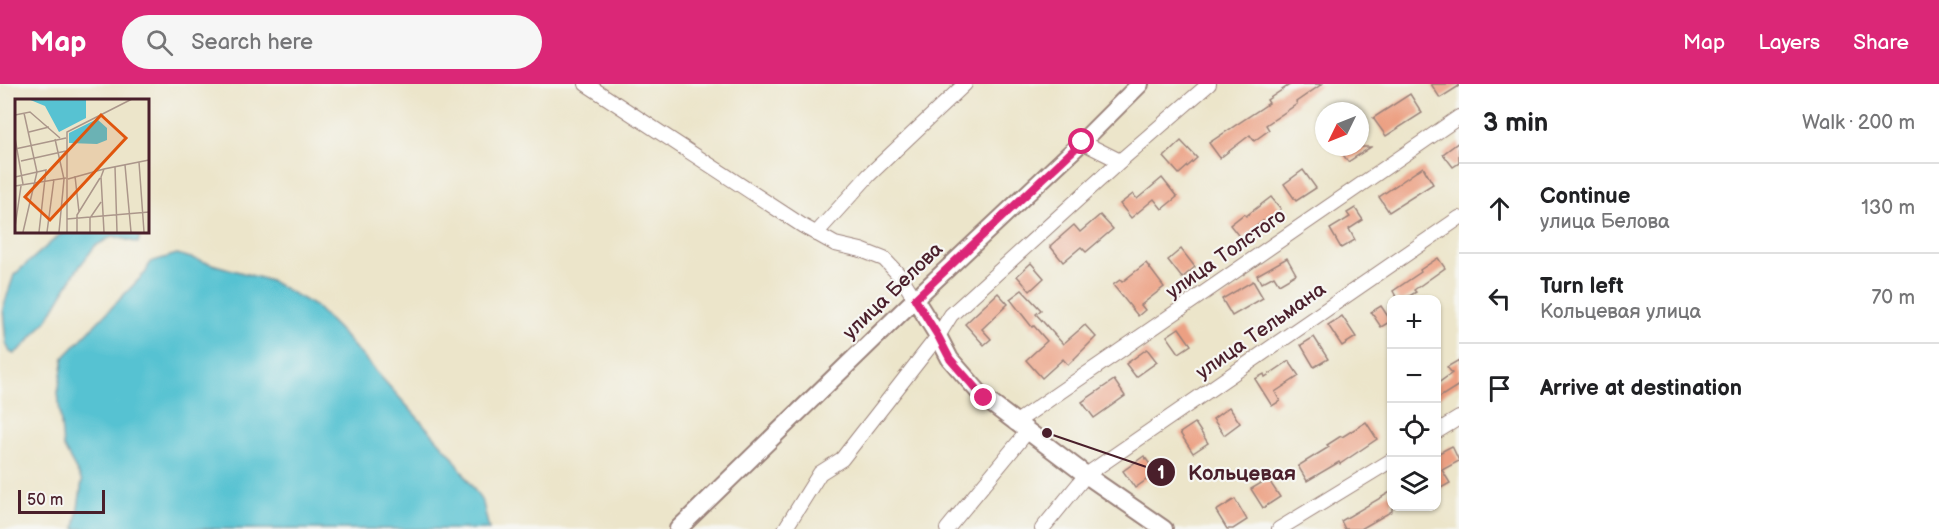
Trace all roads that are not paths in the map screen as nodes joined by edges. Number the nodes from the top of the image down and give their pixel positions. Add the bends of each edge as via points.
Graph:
1 (586, 84) edge
2 (965, 84) edge
3 (1140, 84) edge
4 (1209, 84) edge
5 (1459, 117) edge
6 (1082, 142) junction
7 (1120, 161) junction
8 (1459, 218) edge
9 (817, 234) junction
10 (915, 299) junction
11 (938, 336) junction
12 (1459, 418) edge
13 (1021, 427) junction
14 (1441, 429) edge
15 (1387, 463) edge
16 (1086, 475) junction
17 (787, 526) edge
18 (678, 529) edge
19 (947, 529) edge
20 (1042, 529) edge
21 (1164, 529) edge
22 (1279, 529) edge

1 - 9 street
2 - 9 street via 869,175
3 - 6 main road, улица Белова
4 - 7 street
5 - 13 street, улица Толстого
6 - 7 street
6 - 10 main road, улица Белова
7 - 11 street via 951,315
8 - 16 street, улица Тельмана
9 - 10 street via 835,244 884,259
10 - 11 main road
10 - 18 main road, улица Белова
11 - 13 main road via 950,359 984,398
11 - 17 street via 842,459 820,472
12 - 14 street
13 - 16 main road
13 - 19 street, улица Толстого
15 - 22 street
16 - 20 street, улица Тельмана
16 - 21 main road

